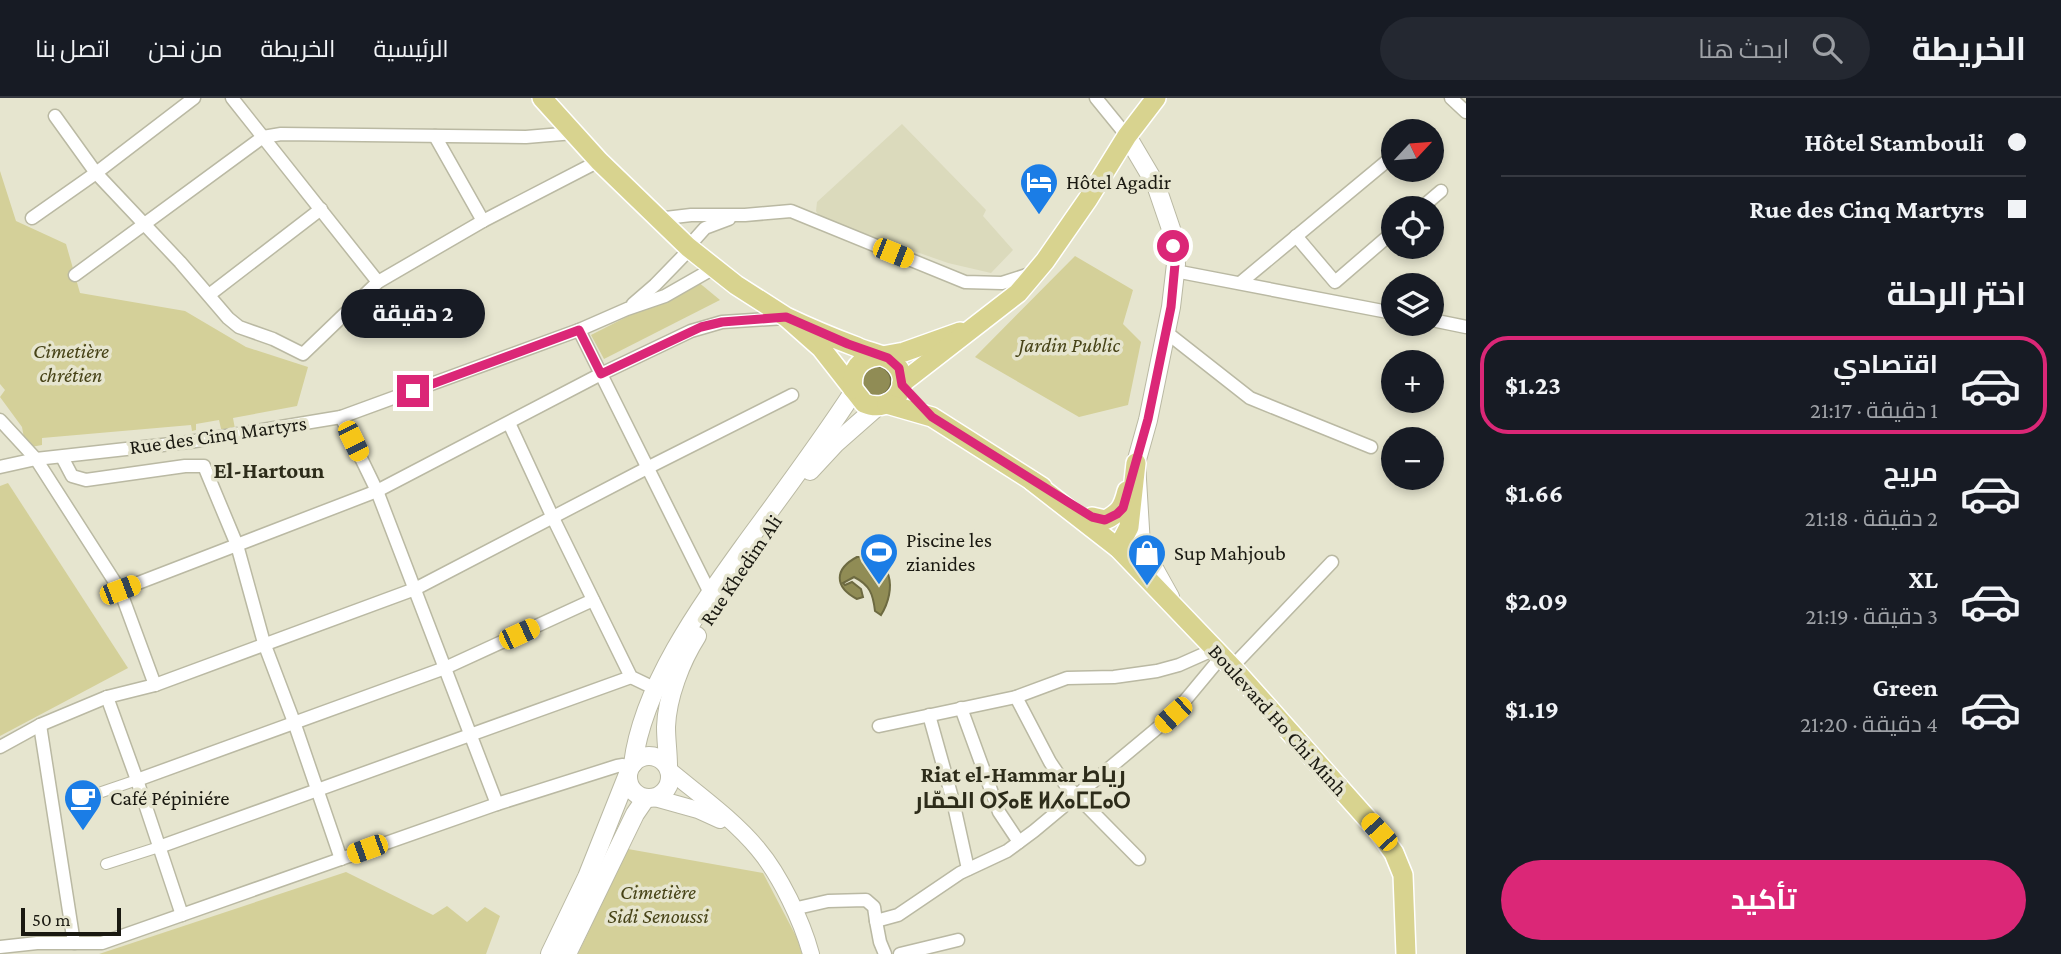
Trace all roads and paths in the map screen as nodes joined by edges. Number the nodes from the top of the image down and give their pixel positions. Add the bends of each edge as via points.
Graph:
1 (194, 98) edge
2 (232, 98) edge
3 (542, 98) edge
4 (1096, 98) edge
5 (1156, 98) edge
6 (1451, 98) edge
7 (1466, 112) edge
8 (55, 117) dead end
9 (574, 133) junction
10 (435, 136) junction
11 (1127, 136) junction
12 (263, 137) junction
13 (599, 161) junction
14 (1381, 166) edge
15 (96, 173) junction
16 (1441, 191) dead end
17 (1435, 196) edge
18 (321, 209) junction
19 (745, 215) junction
20 (32, 218) dead end
21 (657, 219) junction
22 (483, 221) junction
23 (145, 225) junction
24 (1296, 236) junction
25 (1381, 242) edge
26 (689, 248) junction
27 (714, 268) junction
28 (1175, 271) junction
29 (1036, 272) junction
30 (75, 275) dead end
31 (378, 282) junction
32 (1335, 282) junction
33 (1240, 283) junction
34 (209, 295) junction
35 (1331, 301) junction
36 (627, 309) junction
37 (1381, 311) edge
38 (786, 317) junction
39 (1444, 322) edge
40 (977, 326) junction
41 (1466, 327) edge
42 (579, 330) junction
43 (1166, 332) junction
44 (880, 356) junction
45 (601, 374) junction
46 (902, 384) junction
47 (854, 390) junction
48 (792, 395) dead end
49 (883, 405) junction
50 (341, 416) junction
51 (932, 417) junction
52 (0, 420) edge
53 (509, 423) junction
54 (1371, 447) dead end
55 (62, 457) junction
56 (36, 459) junction
57 (1136, 463) junction
58 (0, 467) edge
59 (649, 467) junction
60 (1032, 481) junction
61 (377, 491) junction
62 (1092, 517) junction
63 (553, 518) junction
64 (1120, 544) junction
65 (237, 545) junction
66 (1332, 562) dead end
67 (415, 589) junction
68 (120, 590) junction
69 (710, 593) junction
70 (593, 600) junction
71 (1175, 606) junction
72 (264, 643) junction
73 (1223, 657) junction
74 (445, 667) junction
75 (631, 677) junction
76 (155, 685) junction
77 (656, 689) junction
78 (107, 697) junction
79 (1016, 697) junction
80 (961, 708) junction
81 (929, 715) junction
82 (294, 722) junction
83 (40, 725) junction
84 (879, 726) dead end
85 (471, 734) junction
86 (0, 747) edge
87 (632, 763) junction
88 (668, 768) junction
89 (137, 780) junction
90 (318, 791) junction
91 (90, 796) dead end
92 (1076, 796) junction
93 (651, 798) junction
94 (497, 804) junction
95 (738, 829) junction
96 (1019, 842) junction
97 (159, 847) junction
98 (341, 859) junction
99 (1139, 859) dead end
100 (106, 864) dead end
101 (968, 869) junction
102 (793, 909) junction
103 (182, 915) junction
104 (876, 922) junction
105 (958, 940) dead end
106 (74, 943) junction
107 (0, 947) edge
108 (550, 954) edge
109 (567, 954) edge
110 (811, 954) edge
111 (886, 954) edge
112 (900, 954) edge
113 (1406, 954) edge

1 - 15 street
2 - 12 street
3 - 9 main road
4 - 11 street
5 - 11 main road
6 - 7 street
8 - 15 street
9 - 10 street via 526,138
9 - 13 main road
10 - 12 street
10 - 22 street
11 - 28 main road via 1156,185 1171,229
11 - 29 main road
12 - 18 street
12 - 23 street
13 - 21 main road
13 - 22 street
14 - 24 street
15 - 20 street
15 - 23 street
16 - 17 street
18 - 31 street
18 - 34 street
19 - 21 street
19 - 26 street via 710,225
19 - 29 street via 791,211 965,282 1002,283
21 - 26 main road
22 - 31 street
23 - 30 street
23 - 34 street
24 - 32 street
24 - 33 street
25 - 32 street
26 - 27 main road
26 - 36 street
27 - 36 street via 664,296
27 - 38 main road
28 - 33 street
28 - 43 main road
29 - 40 main road
31 - 34 street via 303,354 239,327
32 - 35 street
33 - 35 street
35 - 37 street
36 - 42 street, Rue des Cinq Martyrs
38 - 44 main road
38 - 45 street via 701,327
38 - 47 main road via 828,356
39 - 41 street
40 - 44 main road
40 - 46 main road
42 - 45 street
42 - 50 street, Rue des Cinq Martyrs
43 - 54 street via 1250,398
43 - 57 main road
44 - 46 main road via 894,363
44 - 47 main road via 857,366
45 - 53 street
45 - 59 street
46 - 49 main road via 894,400
46 - 51 main road
47 - 49 main road via 864,402
47 - 69 main road, Rue Khedim Ali
48 - 59 street
49 - 51 main road
49 - 88 main road, Rue Khedim Ali via 808,473 692,644 668,711
50 - 55 street, Rue des Cinq Martyrs via 189,442
50 - 61 street
51 - 60 main road
52 - 56 street
53 - 61 street
53 - 63 street
55 - 56 street, Rue des Cinq Martyrs
55 - 65 street via 72,476 86,480 204,466
56 - 58 street, Rue des Cinq Martyrs
56 - 68 street
57 - 62 main road via 1123,508 1105,520
57 - 64 main road via 1129,527
57 - 71 main road via 1142,545
59 - 63 street
59 - 69 street
60 - 62 main road
60 - 64 main road
61 - 65 street
61 - 67 street
62 - 64 main road
63 - 67 street
63 - 70 street
64 - 71 main road, Boulevard Ho Chi Minh
65 - 68 street
65 - 72 street
66 - 73 street
67 - 72 street
67 - 74 street
68 - 76 street
69 - 77 main road, Rue Khedim Ali
70 - 74 street
70 - 75 street
71 - 73 main road, Boulevard Ho Chi Minh
72 - 76 street
72 - 82 street
73 - 79 street via 1114,677 1067,678
73 - 92 street via 1173,715
73 - 113 main road, Boulevard Ho Chi Minh via 1394,853 1403,875
74 - 82 street
74 - 85 street
75 - 77 street
75 - 85 street
76 - 78 street
77 - 87 main road, Rue Khedim Ali
78 - 83 street
78 - 89 street
79 - 80 street
79 - 92 street via 1050,762
80 - 81 street
80 - 96 street via 999,812
81 - 84 street
81 - 101 street
82 - 89 street
82 - 90 street
83 - 86 street
83 - 106 street
85 - 90 street
85 - 94 street
87 - 88 main road via 651,756
87 - 93 main road via 633,790
87 - 94 street
87 - 108 main road, Rue Khedim Ali via 587,877
88 - 93 main road via 667,790
88 - 95 street
89 - 91 street
89 - 97 street
90 - 97 street
90 - 98 street
92 - 96 street
92 - 99 street
93 - 95 street via 698,810
93 - 109 main road via 635,814
94 - 98 street
95 - 102 street via 758,849
96 - 101 street
97 - 100 street
97 - 103 street
98 - 103 street
101 - 104 street via 898,915
102 - 104 street via 862,899 874,907
102 - 110 street
103 - 106 street via 102,943
104 - 111 street
105 - 112 street
106 - 107 street

